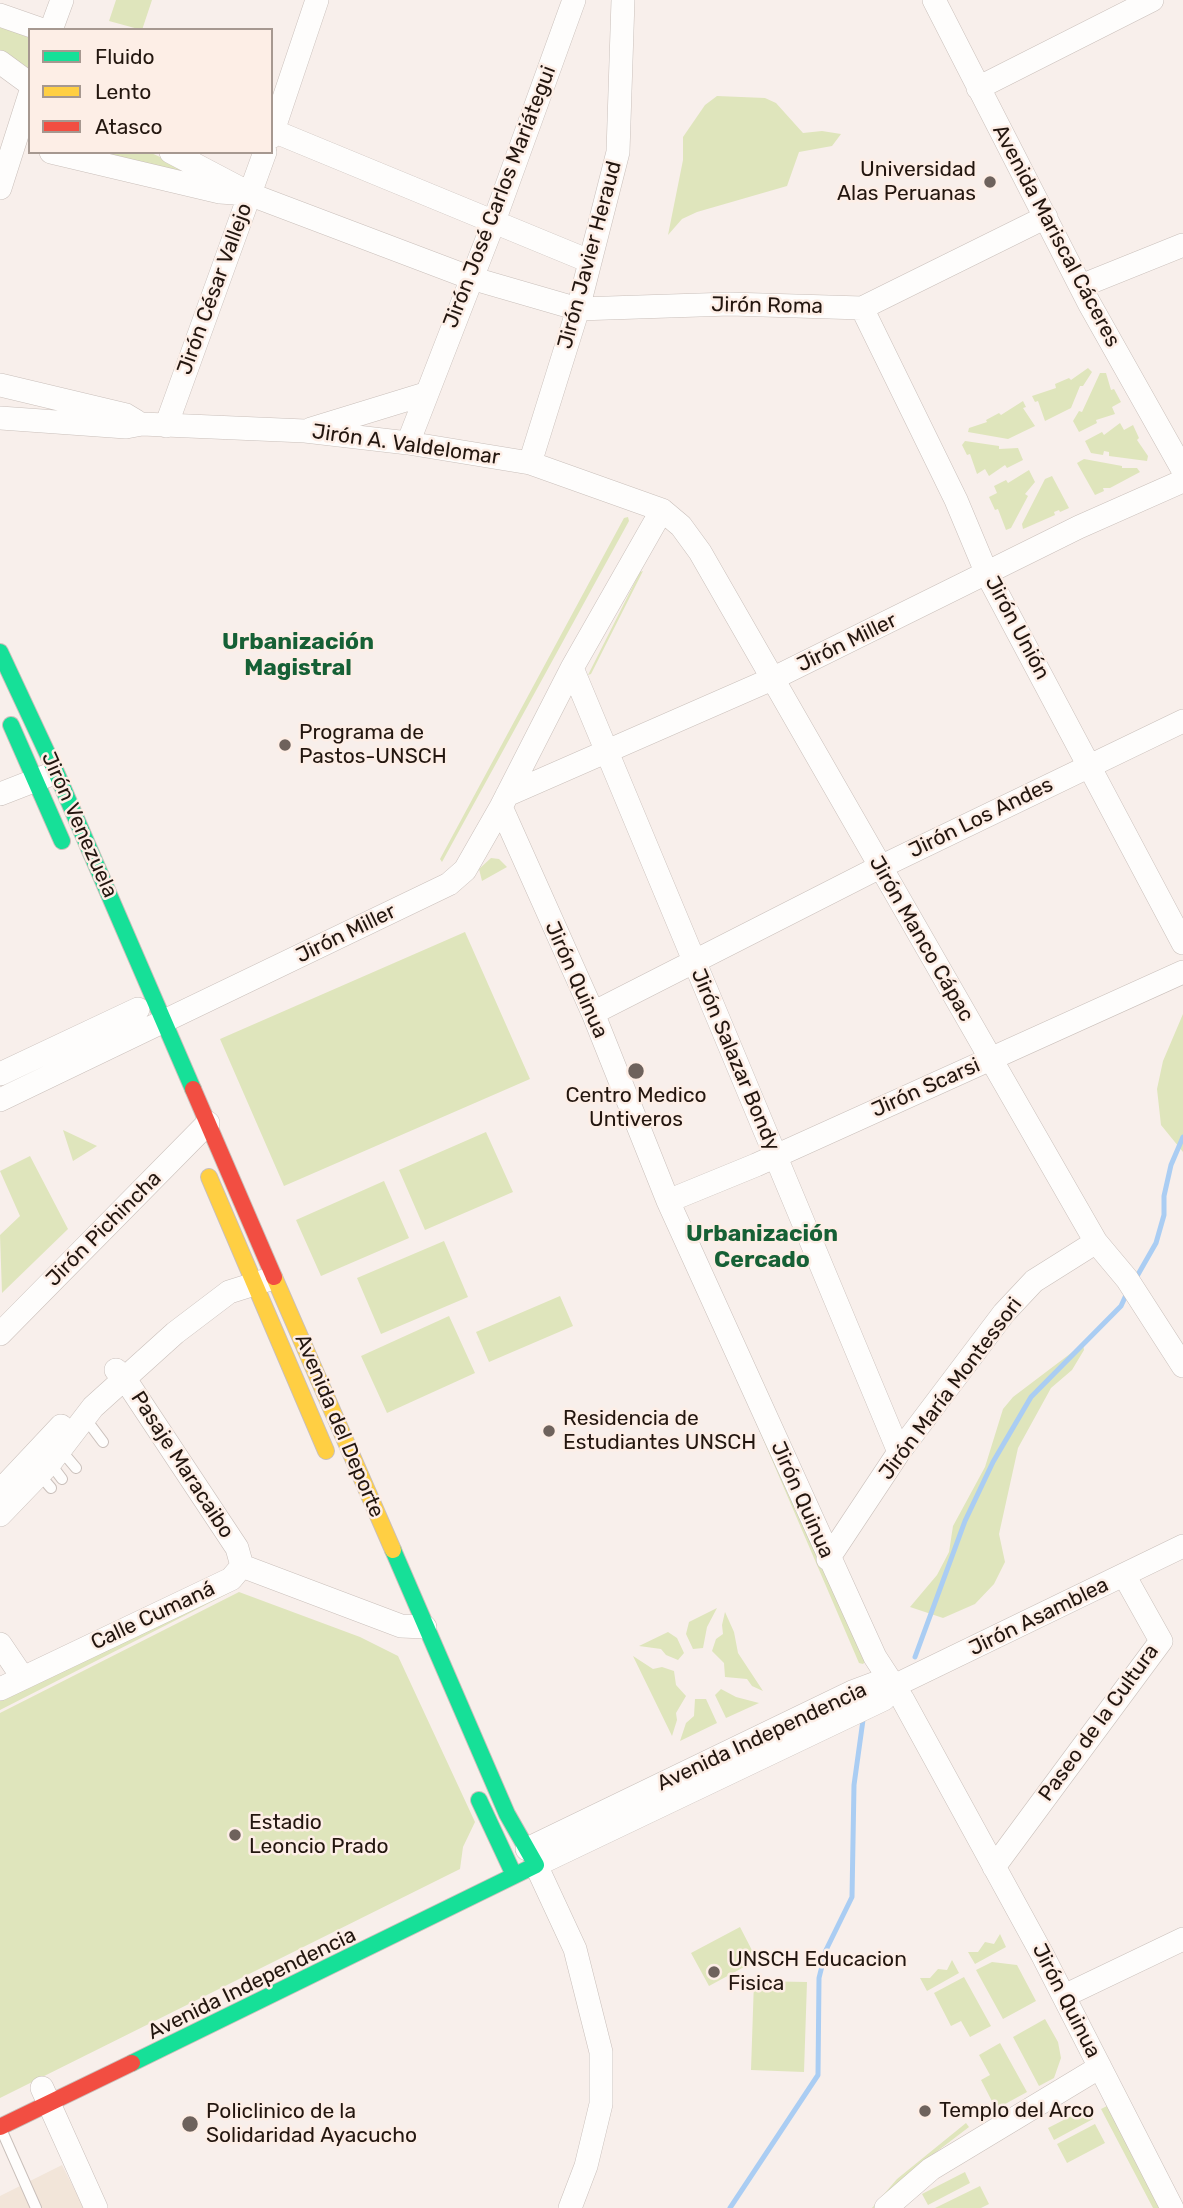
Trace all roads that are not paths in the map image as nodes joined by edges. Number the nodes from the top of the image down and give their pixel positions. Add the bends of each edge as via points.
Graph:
1 (62, 0) edge
2 (317, 0) edge
3 (574, 0) edge
4 (623, 0) edge
5 (934, 0) edge
6 (1152, 0) edge
7 (0, 15) edge
8 (37, 28) edge
9 (52, 28) edge
10 (0, 62) edge
11 (28, 83) edge
12 (978, 88) junction
13 (28, 101) edge
14 (273, 129) edge
15 (273, 139) edge
16 (15, 144) edge
17 (59, 154) edge
18 (175, 154) edge
19 (264, 154) edge
20 (0, 188) edge
21 (249, 194) junction
22 (1046, 217) junction
23 (493, 224) junction
24 (1183, 245) edge
25 (590, 261) junction
26 (471, 278) junction
27 (1081, 286) junction
28 (862, 308) junction
29 (578, 309) junction
30 (0, 385) edge
31 (425, 394) junction
32 (0, 418) edge
33 (142, 425) junction
34 (166, 426) junction
35 (305, 431) junction
36 (408, 443) junction
37 (530, 463) junction
38 (1183, 470) edge
39 (1183, 481) edge
40 (662, 510) junction
41 (987, 574) junction
42 (0, 652) edge
43 (572, 668) junction
44 (772, 679) junction
45 (5, 713) dead end
46 (1183, 721) edge
47 (606, 751) junction
48 (1090, 764) junction
49 (46, 777) junction
50 (0, 794) edge
51 (504, 801) junction
52 (479, 842) junction
53 (69, 857) dead end
54 (525, 867) junction
55 (880, 868) junction
56 (1183, 943) edge
57 (692, 961) junction
58 (1183, 972) edge
59 (141, 1002) junction
60 (593, 1013) junction
61 (154, 1032) junction
62 (989, 1060) junction
63 (0, 1074) edge
64 (0, 1100) edge
65 (198, 1141) junction
66 (776, 1155) junction
67 (668, 1201) junction
68 (1096, 1242) junction
69 (261, 1272) junction
70 (0, 1335) edge
71 (1183, 1366) edge
72 (120, 1374) junction
73 (85, 1418) junction
74 (103, 1442) dead end
75 (899, 1452) junction
76 (331, 1462) dead end
77 (76, 1468) dead end
78 (52, 1471) junction
79 (0, 1491) edge
80 (0, 1515) edge
81 (1183, 1546) edge
82 (828, 1559) junction
83 (242, 1566) junction
84 (1124, 1575) junction
85 (391, 1601) dead end
86 (411, 1630) junction
87 (0, 1644) edge
88 (23, 1678) junction
89 (894, 1686) junction
90 (0, 1689) edge
91 (475, 1790) dead end
92 (532, 1857) junction
93 (499, 1863) junction
94 (994, 1867) junction
95 (514, 1875) junction
96 (1183, 1939) edge
97 (1064, 1996) junction
98 (1100, 2067) junction
99 (43, 2092) junction
100 (0, 2127) edge
101 (36, 2208) edge
102 (96, 2208) edge
103 (570, 2208) edge
104 (886, 2208) edge
105 (1172, 2208) edge

1 - 9 street
2 - 14 street, Jirón César Vallejo
3 - 23 street, Jirón José Carlos Mariátegui
4 - 25 street, Jirón Javier Heraud via 618,152
5 - 12 street, Avenida Mariscal Cáceres
6 - 12 street
7 - 8 street
10 - 11 street
12 - 22 street, Avenida Mariscal Cáceres
13 - 16 street
15 - 23 street
16 - 20 street
17 - 21 street via 220,192
18 - 21 street
19 - 21 street, Jirón César Vallejo
21 - 26 street, Jirón Roma
21 - 34 street, Jirón César Vallejo
22 - 27 street, Avenida Mariscal Cáceres
22 - 28 street, Jirón Roma
23 - 25 street
23 - 26 street, Jirón José Carlos Mariátegui
24 - 27 street
25 - 29 street, Jirón Javier Heraud
26 - 29 street, Jirón Roma
26 - 31 street, Jirón José Carlos Mariátegui
27 - 38 street, Avenida Mariscal Cáceres
28 - 29 street, Jirón Roma via 730,304
28 - 41 street, Jirón Unión
29 - 37 street, Jirón Javier Heraud
30 - 33 street, Jirón A. Valdelomar via 126,415
31 - 35 street
31 - 36 street, Jirón José Carlos Mariátegui
32 - 33 street, Jirón A. Valdelomar
33 - 34 street, Jirón A. Valdelomar
34 - 35 street, Jirón A. Valdelomar
35 - 36 street, Jirón A. Valdelomar
36 - 37 street, Jirón A. Valdelomar
37 - 40 street, Jirón A. Valdelomar
39 - 41 street, Jirón Miller
40 - 43 street
40 - 44 street, Jirón Manco Cápac via 700,552
41 - 44 street, Jirón Miller
41 - 48 street, Jirón Unión
42 - 49 street, Jirón Venezuela
43 - 47 street, Jirón Salazar Bondy
43 - 51 street
44 - 47 street, Jirón Miller
44 - 55 street, Jirón Manco Cápac
45 - 49 street, Jirón Venezuela
46 - 48 street, Jirón Los Andes
47 - 51 street, Jirón Miller
47 - 57 street, Jirón Salazar Bondy
48 - 55 street, Jirón Los Andes
48 - 56 street, Jirón Unión
49 - 50 street
49 - 53 street, Jirón Venezuela
49 - 59 street, Jirón Venezuela
51 - 52 street, Jirón Miller
51 - 54 street, Jirón Quinua
52 - 54 street via 509,851
52 - 61 street, Jirón Miller via 465,870 449,884
54 - 60 street, Jirón Quinua
55 - 57 street, Jirón Los Andes
55 - 62 street, Jirón Manco Cápac
57 - 60 street, Jirón Los Andes
57 - 66 street, Jirón Salazar Bondy
58 - 62 street, Jirón Scarsi
59 - 61 street, Avenida del Deporte
59 - 63 street
60 - 67 street, Jirón Quinua
61 - 64 street
61 - 65 street, Avenida del Deporte
62 - 66 street, Jirón Scarsi
62 - 68 street, Jirón Manco Cápac
65 - 69 street, Avenida del Deporte
65 - 69 street, Avenida del Deporte
65 - 70 street, Jirón Pichincha
66 - 67 street, Jirón Scarsi
66 - 75 street, Jirón Salazar Bondy
67 - 82 street, Jirón Quinua
68 - 71 street, Jirón Manco Cápac via 1127,1279
68 - 75 street, Jirón María Montessori via 1034,1282 1004,1313
69 - 72 street via 215,1283
69 - 76 street, Avenida del Deporte
69 - 86 street, Avenida del Deporte
72 - 73 street
72 - 79 street
72 - 83 street, Pasaje Maracaibo via 237,1548
73 - 74 lane
73 - 78 street
75 - 82 street, Jirón María Montessori
77 - 78 lane
78 - 80 street
81 - 84 street, Jirón Asamblea
82 - 89 street, Jirón Quinua
83 - 86 street
83 - 88 street, Calle Cumaná via 231,1579
84 - 89 street, Jirón Asamblea
84 - 94 street, Paseo de la Cultura via 1161,1642
85 - 86 street, Avenida del Deporte
86 - 92 street, Avenida del Deporte
87 - 88 street
88 - 90 street, Calle Cumaná
89 - 92 street, Avenida Independencia via 876,1684 852,1692
89 - 94 street, Jirón Quinua
91 - 93 street
92 - 93 street, Avenida Independencia
92 - 95 street, Avenida Independencia
92 - 103 street via 575,1950 601,2052 601,2104
93 - 95 street
94 - 97 street, Jirón Quinua
95 - 99 street, Avenida Independencia
96 - 97 street
97 - 98 street, Jirón Quinua
98 - 104 street via 931,2169
98 - 105 street, Jirón Quinua
99 - 100 street, Avenida Independencia
99 - 102 street
100 - 101 lane

